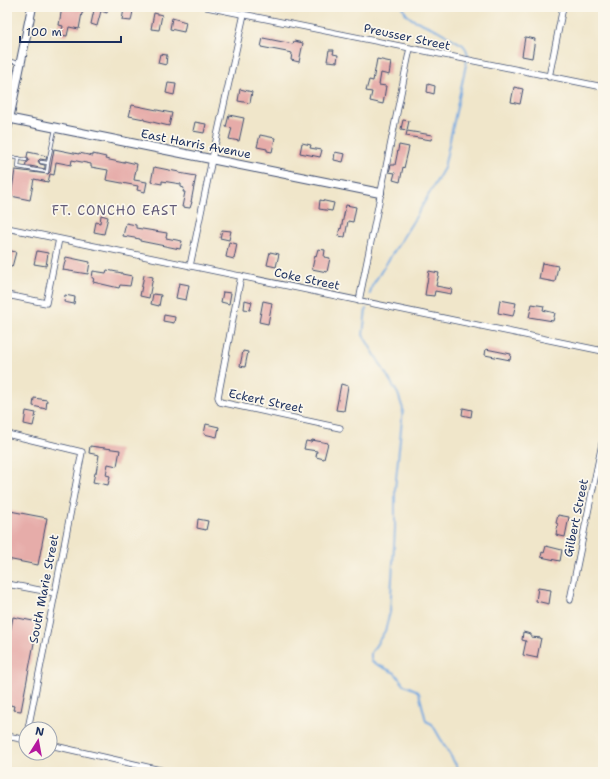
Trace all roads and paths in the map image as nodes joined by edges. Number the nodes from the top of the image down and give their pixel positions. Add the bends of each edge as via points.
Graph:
1 (32, 7) edge
2 (207, 7) edge
3 (563, 7) edge
4 (244, 14) junction
5 (410, 48) junction
6 (7, 60) edge
7 (20, 63) junction
8 (549, 77) junction
9 (7, 82) edge
10 (16, 85) junction
11 (603, 87) edge
12 (8, 118) edge
13 (55, 128) junction
14 (7, 129) edge
15 (7, 156) edge
16 (19, 158) junction
17 (212, 159) junction
18 (26, 160) dead end
19 (42, 162) dead end
20 (48, 163) junction
21 (380, 193) junction
22 (7, 228) edge
23 (59, 239) junction
24 (190, 266) junction
25 (241, 276) junction
26 (7, 294) edge
27 (359, 301) junction
28 (603, 351) edge
29 (340, 428) dead end
30 (7, 434) edge
31 (603, 439) edge
32 (7, 584) edge
33 (55, 593) junction
34 (570, 600) dead end
35 (30, 721) edge
36 (7, 736) edge
37 (18, 738) edge
38 (58, 747) edge
39 (169, 772) edge

1 - 7 street
2 - 4 street, Preusser Street
3 - 8 street
4 - 5 street, Preusser Street
4 - 17 street
5 - 8 street, Preusser Street
5 - 21 street
6 - 7 lane
7 - 10 street
8 - 11 street, Preusser Street
9 - 10 lane
10 - 12 street
12 - 13 street, East Harris Avenue
12 - 14 street
13 - 17 street, East Harris Avenue
13 - 20 lane
15 - 16 lane
16 - 18 lane
16 - 20 lane via 18,166 46,172
17 - 21 street, East Harris Avenue
17 - 24 street
19 - 20 lane
21 - 27 street
22 - 23 street, Coke Street
23 - 24 street, Coke Street
23 - 26 street via 46,303
24 - 25 street, Coke Street
25 - 27 street, Coke Street
25 - 29 street, Eckert Street via 218,397 220,402
27 - 28 street, Coke Street
30 - 33 street, South Marie Street via 82,452
31 - 34 street, Gilbert Street
32 - 33 street
33 - 35 street, South Marie Street
36 - 37 street
38 - 39 street

